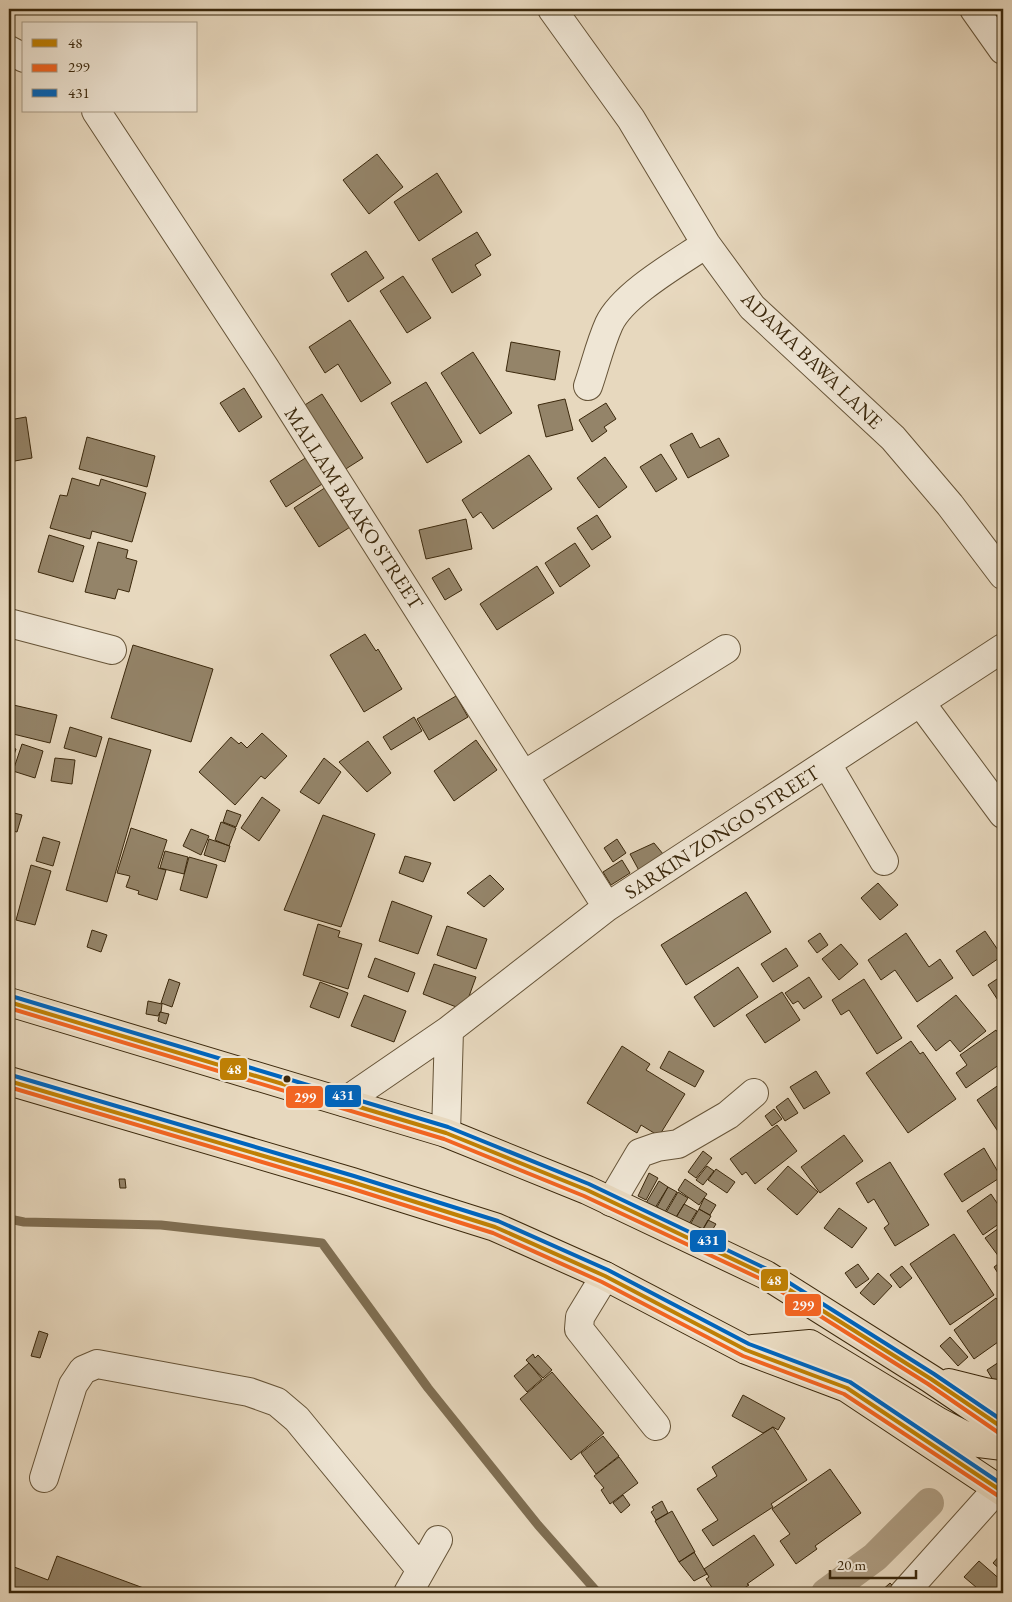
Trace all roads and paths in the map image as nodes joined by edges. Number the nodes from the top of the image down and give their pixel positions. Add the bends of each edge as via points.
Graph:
1 (552, 9) edge
2 (974, 9) edge
3 (9, 50) edge
4 (1003, 50) edge
5 (22, 57) edge
6 (97, 112) edge
7 (706, 244) junction
8 (588, 386) dead end
9 (1003, 575) edge
10 (9, 623) edge
11 (1003, 648) edge
12 (726, 649) dead end
13 (112, 650) dead end
14 (920, 702) junction
15 (827, 764) junction
16 (524, 774) junction
17 (1003, 814) edge
18 (884, 861) dead end
19 (608, 907) junction
20 (9, 1002) edge
21 (449, 1030) junction
22 (9, 1081) edge
23 (754, 1093) dead end
24 (344, 1102) junction
25 (446, 1134) junction
26 (610, 1202) junction
27 (605, 1276) junction
28 (746, 1350) junction
29 (931, 1378) junction
30 (1003, 1395) edge
31 (656, 1426) dead end
32 (1003, 1428) edge
33 (1003, 1446) edge
34 (44, 1478) dead end
35 (1001, 1487) edge
36 (438, 1540) dead end
37 (415, 1582) edge
38 (904, 1593) edge

1 - 7 street, ADAMA BAWA LANE via 631,119
2 - 4 street
3 - 5 street
6 - 16 street, MALLAM BAAKO STREET
7 - 8 street via 642,287 609,323
7 - 9 street, ADAMA BAWA LANE via 752,307 893,438
10 - 13 street
11 - 14 street, SARKIN ZONGO STREET
12 - 16 street
14 - 15 street, SARKIN ZONGO STREET
14 - 17 street
15 - 18 street
15 - 19 street, SARKIN ZONGO STREET
16 - 19 street, MALLAM BAAKO STREET
19 - 21 street, SARKIN ZONGO STREET
20 - 24 main road
21 - 24 street, SARKIN ZONGO STREET
21 - 25 street
22 - 27 main road via 495,1227
23 - 26 street via 728,1114 678,1144 640,1153
24 - 25 main road
25 - 26 main road via 588,1190
26 - 29 main road via 766,1275
27 - 28 main road
27 - 31 street via 580,1317 580,1330
28 - 33 main road via 810,1344 979,1443
28 - 35 main road via 847,1388
29 - 30 main road
29 - 32 main road
34 - 37 street via 73,1385 83,1370 97,1364 249,1392 277,1402 298,1419
35 - 38 street
36 - 37 street

